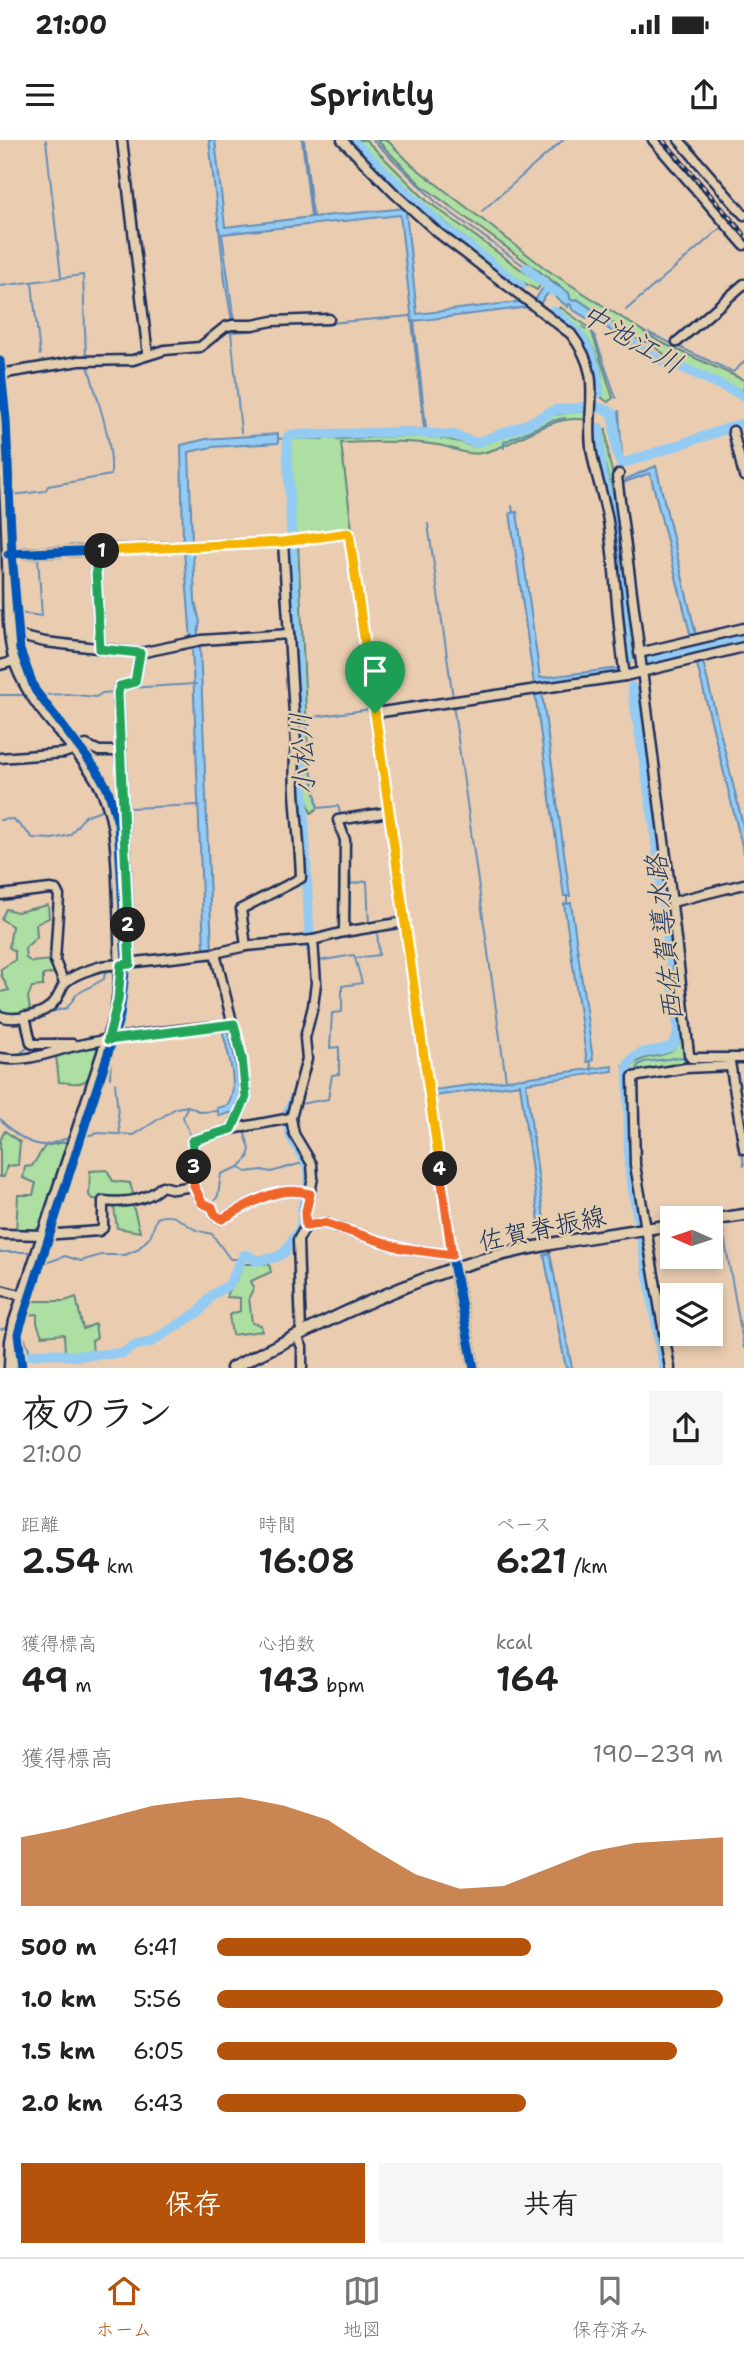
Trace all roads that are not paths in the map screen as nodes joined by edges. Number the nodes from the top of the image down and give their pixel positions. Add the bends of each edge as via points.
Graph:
1 (122, 140) edge
2 (342, 140) edge
3 (653, 140) edge
4 (679, 140) edge
5 (744, 215) edge
6 (744, 245) edge
7 (744, 284) edge
8 (329, 319) dead end
9 (677, 342) dead end
10 (148, 355) junction
11 (0, 374) edge
12 (0, 410) edge
13 (733, 431) dead end
14 (619, 474) dead end
15 (744, 475) edge
16 (283, 542) junction
17 (5, 547) edge
18 (95, 551) junction
19 (5, 607) edge
20 (744, 628) edge
21 (11, 634) junction
22 (289, 634) junction
23 (744, 647) edge
24 (100, 649) junction
25 (140, 653) junction
26 (639, 653) junction
27 (15, 661) junction
28 (0, 665) edge
29 (641, 672) junction
30 (625, 676) junction
31 (375, 713) junction
32 (74, 748) junction
33 (121, 751) junction
34 (0, 758) edge
35 (389, 812) junction
36 (744, 884) edge
37 (0, 895) edge
38 (672, 902) junction
39 (404, 922) junction
40 (344, 932) junction
41 (310, 939) junction
42 (246, 946) junction
43 (210, 954) junction
44 (125, 964) junction
45 (64, 983) junction
46 (0, 1016) edge
47 (25, 1016) junction
48 (228, 1024) junction
49 (108, 1040) junction
50 (79, 1045) junction
51 (0, 1058) edge
52 (744, 1058) edge
53 (728, 1064) junction
54 (286, 1119) junction
55 (232, 1129) junction
56 (744, 1149) edge
57 (194, 1186) junction
58 (310, 1194) junction
59 (744, 1215) edge
60 (723, 1218) edge
61 (306, 1226) junction
62 (660, 1227) edge
63 (646, 1229) junction
64 (0, 1234) edge
65 (44, 1235) junction
66 (452, 1255) junction
67 (454, 1268) junction
68 (0, 1290) edge
69 (24, 1296) junction
70 (299, 1335) junction
71 (10, 1368) edge
72 (232, 1368) edge
73 (302, 1368) edge
74 (474, 1368) edge
75 (670, 1368) edge

1 - 10 street
2 - 30 street via 438,232 540,308 579,345 589,369 591,447 608,524
3 - 6 street
4 - 5 street
7 - 9 street
8 - 10 street via 232,325 200,346
10 - 11 street
12 - 17 main road
13 - 15 street
14 - 26 street
16 - 18 street
16 - 22 street
16 - 31 street via 349,533
17 - 18 street
17 - 19 main road
18 - 24 street
19 - 21 main road
20 - 26 street
21 - 24 street
21 - 27 main road
22 - 25 street via 195,642
22 - 42 street via 301,878 241,909
23 - 29 street
24 - 25 street
25 - 33 street via 135,682 120,686 119,691
26 - 29 street
27 - 28 street
27 - 32 main road via 29,692
29 - 30 street
29 - 38 street
30 - 31 street
31 - 35 street
32 - 33 street via 86,745 103,752
32 - 34 street via 64,753
32 - 44 main road via 104,791 113,823
33 - 44 street
35 - 39 street
35 - 40 street via 338,820 345,840
36 - 38 street
37 - 45 street via 56,890 55,961
38 - 53 street via 689,1054
39 - 40 street
39 - 66 street
40 - 41 street
41 - 42 street
41 - 54 street via 316,983 305,1038 307,1059
42 - 43 street
43 - 44 street
43 - 48 street
44 - 45 street via 101,966
44 - 49 main road
45 - 47 street via 54,1003
46 - 47 street
47 - 50 street via 31,1043
48 - 49 street
48 - 55 street via 242,1058 246,1097
49 - 50 street
49 - 65 main road
50 - 51 street via 33,1058
52 - 53 street
53 - 56 street
53 - 63 street via 633,1077 635,1165
54 - 55 street
54 - 58 street via 312,1164
55 - 57 street via 192,1141
57 - 58 street via 202,1203 222,1219 271,1194
57 - 65 street via 162,1186 152,1196 103,1201 103,1228
58 - 61 street
59 - 60 main road
61 - 66 street via 324,1223 401,1248
61 - 70 street via 298,1240
62 - 63 main road, 佐賀脊振線
63 - 67 main road, 佐賀脊振線 via 544,1245
63 - 75 street
64 - 65 street
65 - 69 main road
66 - 67 street
67 - 70 main road, 佐賀脊振線
67 - 74 street
68 - 69 street
69 - 71 main road via 12,1331
70 - 72 main road, 佐賀脊振線
70 - 73 street

